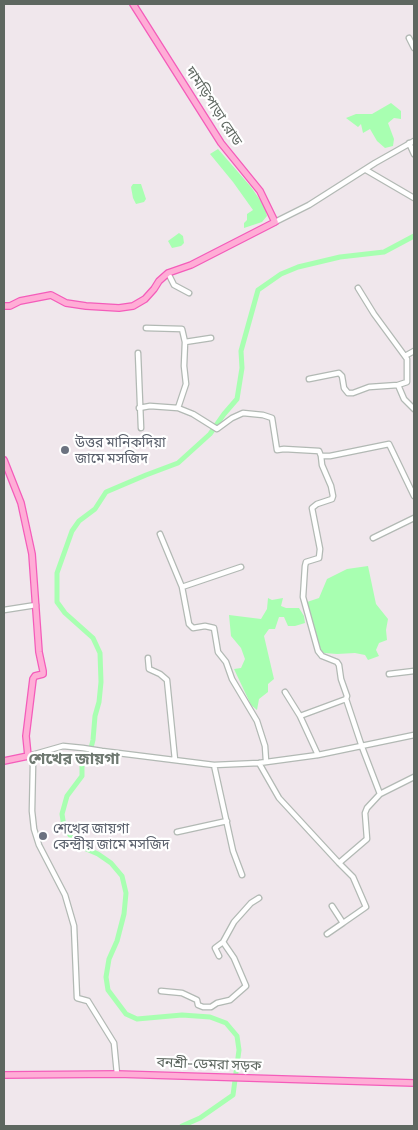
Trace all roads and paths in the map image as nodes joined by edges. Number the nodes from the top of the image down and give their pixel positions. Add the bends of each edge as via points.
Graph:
1 (133, 4) edge
2 (409, 38) dead end
3 (414, 48) edge
4 (414, 140) edge
5 (409, 143) junction
6 (414, 154) edge
7 (366, 170) junction
8 (414, 198) edge
9 (275, 222) junction
10 (168, 273) junction
11 (358, 288) dead end
12 (189, 292) dead end
13 (4, 306) edge
14 (146, 328) dead end
15 (211, 338) dead end
16 (184, 342) junction
17 (414, 352) edge
18 (138, 353) dead end
19 (405, 356) junction
20 (309, 379) dead end
21 (398, 385) junction
22 (139, 408) junction
23 (178, 408) junction
24 (414, 408) edge
25 (141, 428) dead end
26 (321, 456) junction
27 (4, 460) edge
28 (414, 496) edge
29 (414, 518) edge
30 (160, 534) dead end
31 (372, 538) dead end
32 (241, 567) dead end
33 (182, 587) junction
34 (36, 605) junction
35 (4, 610) edge
36 (148, 658) dead end
37 (414, 672) edge
38 (389, 674) dead end
39 (285, 692) dead end
40 (346, 699) junction
41 (300, 716) junction
42 (414, 735) edge
43 (362, 747) junction
44 (318, 755) junction
45 (28, 756) junction
46 (174, 760) junction
47 (4, 761) edge
48 (266, 761) junction
49 (259, 762) junction
50 (214, 765) junction
51 (414, 777) edge
52 (380, 794) junction
53 (227, 821) junction
54 (177, 832) dead end
55 (340, 863) junction
56 (242, 875) dead end
57 (259, 898) dead end
58 (332, 906) dead end
59 (343, 923) junction
60 (328, 934) dead end
61 (223, 942) junction
62 (219, 956) dead end
63 (161, 991) dead end
64 (117, 1074) junction
65 (4, 1075) edge
66 (414, 1083) edge

1 - 9 main road, দামড়িপাড়া রোড via 221,144 260,191
2 - 3 street
4 - 5 street
5 - 6 street
5 - 7 street
7 - 8 street
7 - 9 street
9 - 10 main road via 191,265
10 - 12 street via 174,285
10 - 13 main road via 145,299 133,306 79,305 51,295
11 - 19 street
14 - 16 street via 182,329
15 - 16 street
16 - 23 street via 186,384
17 - 19 street
18 - 22 street
19 - 21 street via 407,382
20 - 21 street via 338,372 348,393 369,387
21 - 24 street via 404,399
22 - 23 street
22 - 25 street
23 - 26 street via 217,429 243,413 272,418 277,450 319,451
26 - 28 street via 389,444
26 - 40 street via 333,496 312,508 320,549 319,558 306,562 304,566 303,597 318,650 322,656 339,665
27 - 34 main road via 21,502 32,554
29 - 31 street
30 - 33 street
32 - 33 street
33 - 48 street via 190,626 214,628 218,652 257,721
34 - 35 street
34 - 45 main road via 43,674 33,679 26,736
36 - 46 street via 149,669 167,680
37 - 38 street
39 - 41 street
40 - 41 street
40 - 43 street
41 - 44 street
42 - 43 street
43 - 44 street
43 - 52 street
44 - 48 street
45 - 46 street via 63,746
45 - 47 main road
45 - 64 street via 33,764 34,830 65,895 74,926 76,993 78,998 88,1002 114,1043
46 - 50 street
48 - 49 street
49 - 50 street
49 - 55 street via 279,798
50 - 53 street
51 - 52 street
52 - 55 street via 365,813 367,839
53 - 54 street
53 - 56 street
55 - 59 street via 353,877 366,907
57 - 61 street via 234,922
58 - 59 street
59 - 60 street
61 - 62 street via 215,948
61 - 63 street via 246,986 236,996 211,1007 203,1007 198,1006 197,1000 182,994
64 - 65 main road, বনশ্রী-ডেমরা সড়ক
64 - 66 main road, বনশ্রী-ডেমরা সড়ক

